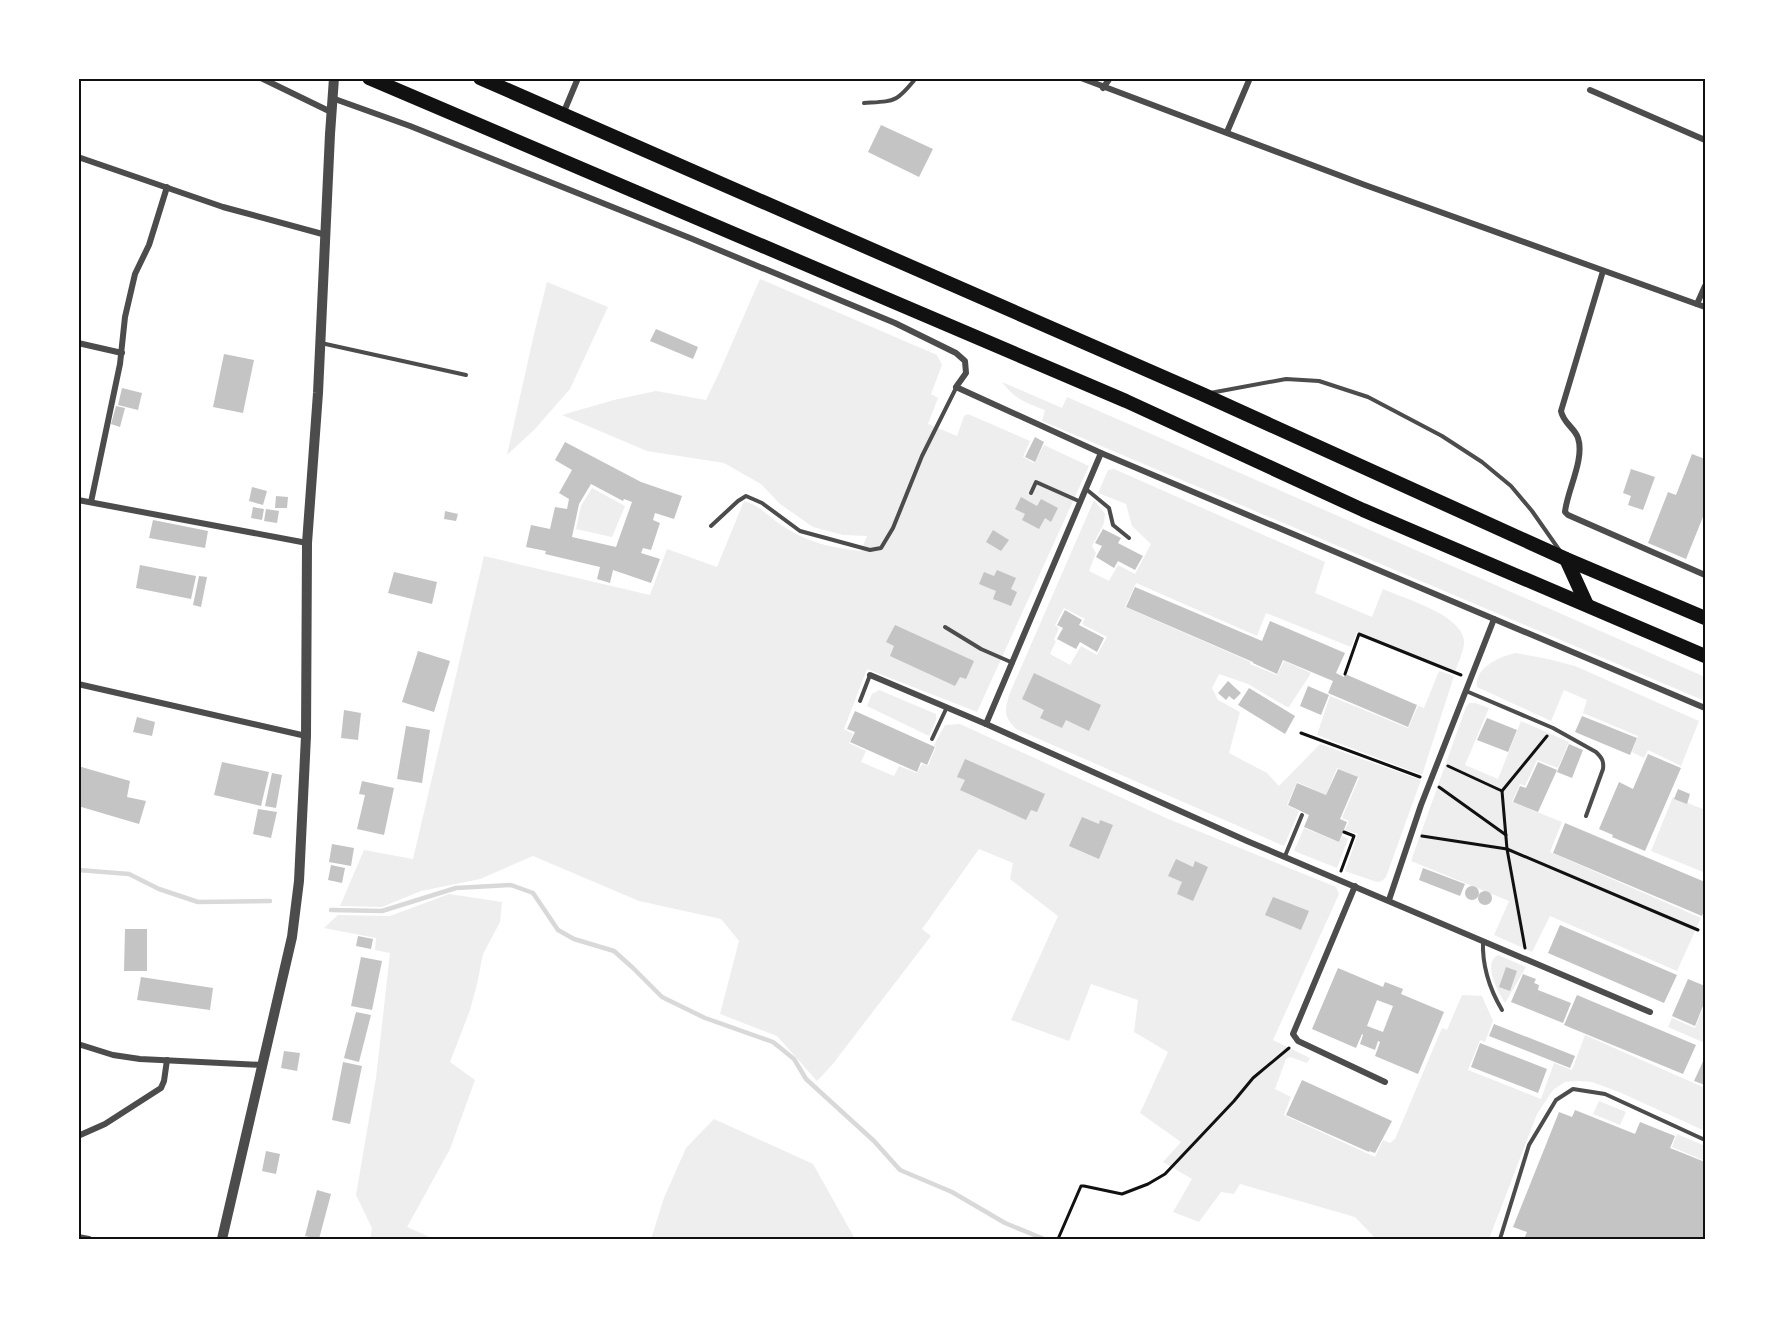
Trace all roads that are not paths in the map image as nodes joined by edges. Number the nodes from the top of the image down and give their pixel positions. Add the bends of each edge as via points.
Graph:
1 (261, 78) edge
2 (334, 78) edge
3 (369, 78) edge
4 (480, 78) edge
5 (578, 78) edge
6 (916, 78) edge
7 (1081, 78) edge
8 (1110, 78) edge
9 (1250, 78) edge
10 (1103, 88) junction
11 (1590, 90) dead end
12 (332, 98) junction
13 (864, 102) dead end
14 (331, 112) junction
15 (563, 114) junction
16 (1227, 132) junction
17 (1705, 140) edge
18 (78, 157) edge
19 (167, 188) junction
20 (326, 235) junction
21 (1603, 271) junction
22 (1705, 286) edge
23 (1697, 304) junction
24 (1705, 307) edge
25 (78, 343) edge
26 (320, 343) junction
27 (122, 354) junction
28 (466, 375) dead end
29 (956, 387) junction
30 (1202, 394) junction
31 (1101, 453) junction
32 (1086, 489) junction
33 (1031, 493) dead end
34 (78, 500) edge
35 (91, 502) junction
36 (1081, 502) junction
37 (711, 526) dead end
38 (1128, 538) dead end
39 (306, 543) junction
40 (1566, 559) junction
41 (1705, 575) edge
42 (1587, 606) junction
43 (1705, 618) edge
44 (1494, 619) junction
45 (945, 627) dead end
46 (1705, 656) edge
47 (1012, 663) junction
48 (870, 675) joint
49 (78, 684) edge
50 (1466, 691) junction
51 (860, 701) dead end
52 (947, 707) junction
53 (1705, 708) edge
54 (986, 724) junction
55 (306, 736) junction
56 (932, 739) dead end
57 (1302, 814) dead end
58 (1586, 816) dead end
59 (1285, 856) junction
60 (1355, 886) junction
61 (1389, 900) junction
62 (1483, 940) junction
63 (1502, 1010) dead end
64 (1650, 1012) dead end
65 (78, 1044) edge
66 (167, 1060) junction
67 (262, 1065) junction
68 (1385, 1082) dead end
69 (78, 1136) edge
70 (1705, 1140) edge
71 (78, 1237) edge
72 (89, 1239) edge
73 (222, 1239) edge
74 (1500, 1239) edge

1 - 14 street
2 - 12 street
3 - 42 main road via 1126,401
4 - 15 main road
5 - 15 street
6 - 13 lane via 900,97
7 - 10 street
8 - 10 street
9 - 16 street
10 - 16 street
11 - 17 street
12 - 14 street
12 - 29 street via 464,147 895,323 965,361 966,373
14 - 20 street
15 - 30 main road
16 - 21 street
18 - 19 street
19 - 20 street
19 - 27 street via 149,245 135,274
20 - 26 street
21 - 23 street
21 - 41 street via 1561,411 1562,419 1578,436 1580,449 1565,512
22 - 23 street
23 - 24 street
25 - 27 street
26 - 28 lane
26 - 39 street
27 - 35 street
29 - 31 street
29 - 37 lane via 882,548 870,550 800,531 746,496
30 - 40 main road
30 - 40 lane via 1286,379 1319,381 1368,397 1482,462 1525,502
31 - 32 street
31 - 44 street
32 - 36 street
32 - 38 lane via 1109,508 1113,525
33 - 36 lane via 1036,482
34 - 35 street
35 - 39 street
36 - 47 street
39 - 55 street
40 - 42 main road
40 - 43 main road
42 - 46 main road
44 - 50 street
44 - 53 street
45 - 47 lane
47 - 54 street
48 - 51 lane
48 - 52 street
49 - 55 street
50 - 58 lane via 1553,728 1596,752 1604,769
50 - 61 street
52 - 54 street
52 - 56 lane
54 - 59 street
55 - 67 street via 299,881 292,936
57 - 59 lane
59 - 60 street
60 - 61 street
60 - 68 street via 1293,1034 1298,1041
61 - 62 street
62 - 63 lane via 1484,966
62 - 64 street
65 - 66 street via 113,1055
66 - 67 street
66 - 69 street via 161,1088 105,1124
67 - 73 street
70 - 74 lane via 1605,1094 1573,1089 1556,1100 1529,1145
71 - 72 street

